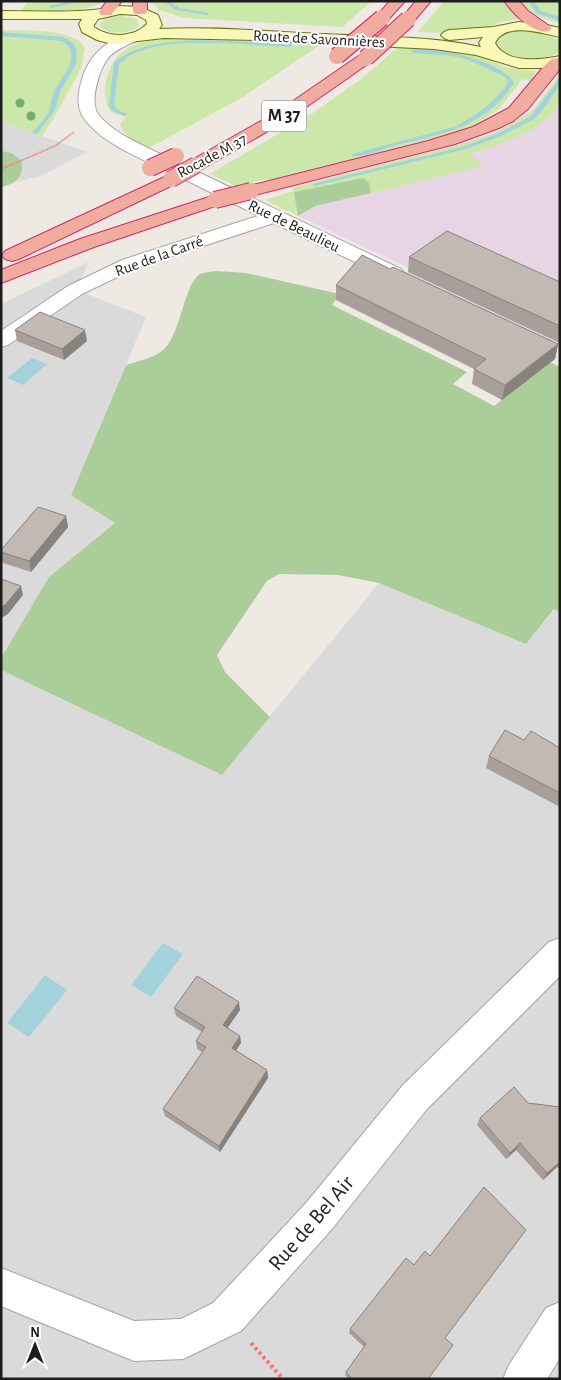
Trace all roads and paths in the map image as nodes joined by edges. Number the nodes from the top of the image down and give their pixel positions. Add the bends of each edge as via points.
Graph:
1 (388, 1) edge
2 (398, 1) edge
3 (424, 1) edge
4 (511, 1) edge
5 (108, 9) edge
6 (144, 10) edge
7 (1, 15) edge
8 (382, 18) junction
9 (1, 24) edge
10 (544, 28) junction
11 (497, 31) junction
12 (560, 33) edge
13 (93, 34) junction
14 (136, 36) junction
15 (497, 56) junction
16 (100, 58) junction
17 (559, 62) edge
18 (322, 67) dead end
19 (91, 116) junction
20 (192, 147) dead end
21 (1, 169) edge
22 (133, 177) dead end
23 (273, 217) junction
24 (1, 260) edge
25 (1, 278) edge
26 (414, 283) edge
27 (1, 341) edge
28 (560, 953) edge
29 (1, 1287) edge
30 (227, 1317) junction
31 (560, 1322) edge
32 (283, 1379) edge
33 (523, 1379) edge

1 - 8 highway
2 - 8 highway
3 - 24 highway, Rocade M 37 / M 37, bridge via 366,58 306,102 171,179
4 - 10 highway
5 - 6 main road, Route de Savonnières
5 - 7 main road via 71,16
5 - 13 main road via 88,20 87,29
6 - 11 main road, Route de Savonnières via 209,25 421,35
6 - 14 main road via 155,25 148,32
8 - 18 highway, bridge
9 - 13 main road via 57,27
10 - 11 main road, Route de Savonnières via 523,26
10 - 12 main road, Route de Savonnières
11 - 15 main road via 486,42
13 - 14 main road, Route de Savonnières via 108,38
13 - 16 street
14 - 15 main road, Route de Savonnières via 199,33 414,44 458,47
14 - 16 street via 115,45
15 - 17 main road, Route de Savonnières via 526,64
16 - 19 street via 85,100
17 - 25 highway, bridge via 547,71 525,104 492,125 442,142 215,200 87,243
19 - 21 path via 55,146
19 - 23 street, Rue de Beaulieu via 126,142
20 - 22 highway, Rocade M 37, bridge
23 - 26 street, Rue de Beaulieu
23 - 27 street, Rue de la Carré via 129,264 75,290
28 - 30 street, Rue de Bel Air via 415,1097 319,1216
29 - 30 street, Rue de Bel Air via 134,1341 183,1339
30 - 32 path
31 - 33 street

